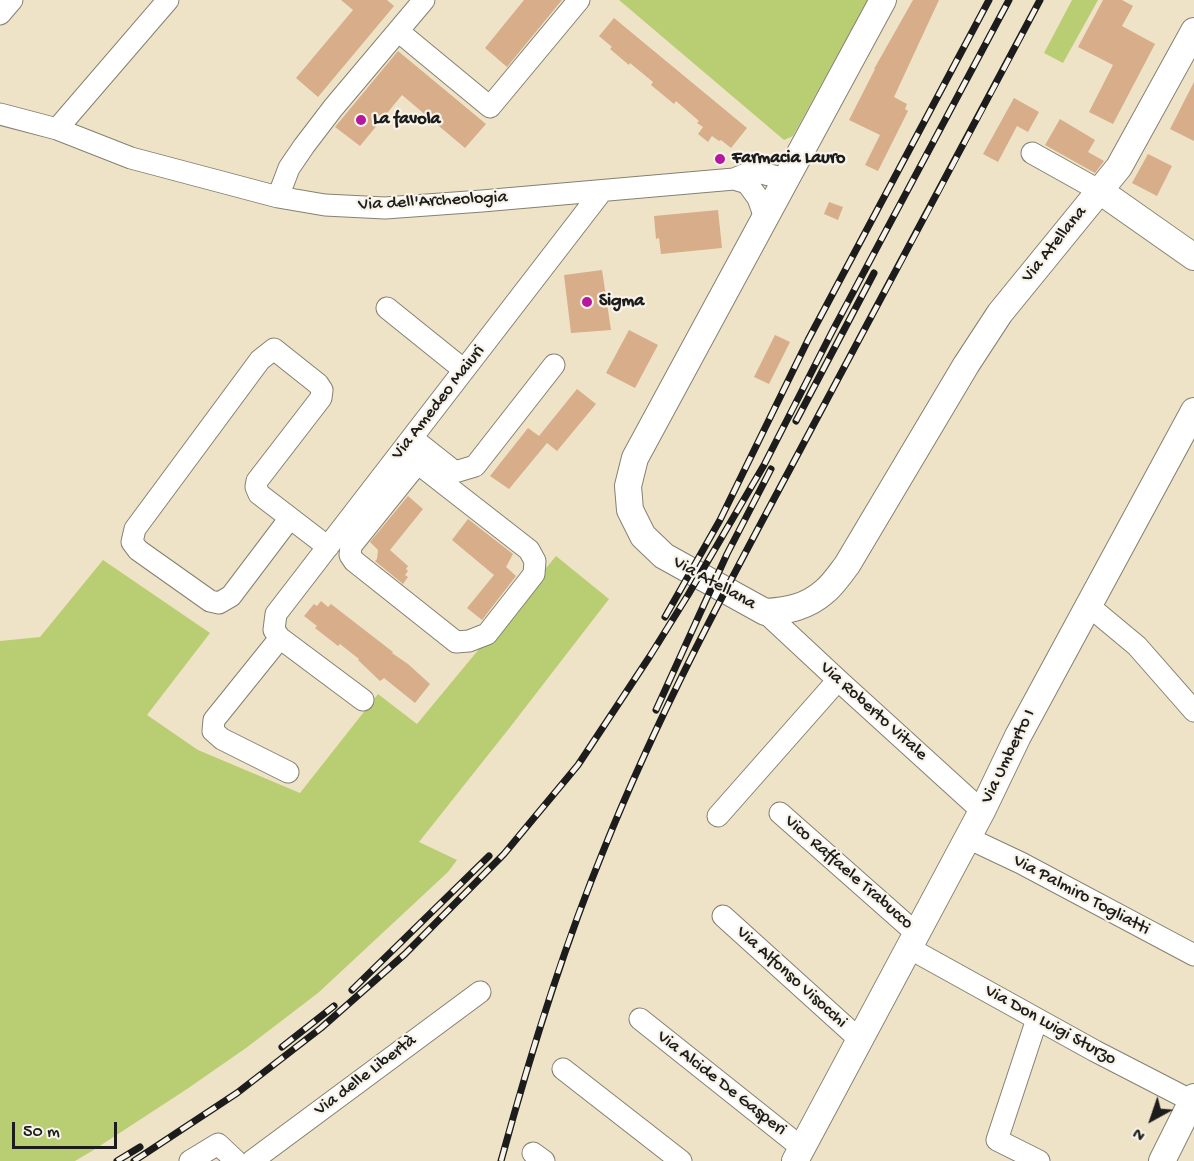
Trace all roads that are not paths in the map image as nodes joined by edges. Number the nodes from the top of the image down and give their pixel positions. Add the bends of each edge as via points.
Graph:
1 (12, 0) edge
2 (168, 0) edge
3 (579, 0) edge
4 (883, 0) edge
5 (416, 3) edge
6 (0, 14) edge
7 (398, 31) junction
8 (1194, 31) edge
9 (0, 114) edge
10 (57, 129) junction
11 (1032, 153) dead end
12 (798, 156) junction
13 (745, 178) junction
14 (782, 187) junction
15 (602, 191) junction
16 (1100, 191) junction
17 (278, 197) junction
18 (765, 218) junction
19 (1193, 254) edge
20 (387, 308) dead end
21 (554, 365) dead end
22 (464, 370) junction
23 (1194, 411) edge
24 (410, 451) junction
25 (290, 518) junction
26 (328, 547) junction
27 (754, 606) junction
28 (1089, 606) junction
29 (280, 638) junction
30 (838, 680) junction
31 (363, 699) dead end
32 (1194, 711) edge
33 (288, 771) dead end
34 (982, 811) junction
35 (780, 813) dead end
36 (718, 816) dead end
37 (968, 838) junction
38 (723, 916) dead end
39 (913, 941) junction
40 (1194, 955) edge
41 (480, 992) dead end
42 (1037, 1019) junction
43 (640, 1020) dead end
44 (859, 1039) junction
45 (563, 1069) dead end
46 (1191, 1109) edge
47 (798, 1155) edge
48 (190, 1161) edge
49 (236, 1161) edge
50 (252, 1161) edge
51 (681, 1161) edge
52 (1039, 1161) edge
53 (1162, 1161) edge

1 - 6 street
2 - 10 street
3 - 7 street via 490,107
4 - 12 main road, Via Atellana
5 - 7 street
7 - 17 street via 304,146
8 - 16 main road, Via Atellana via 1119,167
9 - 10 street, Via dell'Archeologia
10 - 17 street, Via dell'Archeologia via 131,158
11 - 16 street
12 - 13 street
12 - 14 main road, Via Atellana
13 - 14 street, Via dell'Archeologia via 761,186
13 - 15 street, Via dell'Archeologia
13 - 18 street
14 - 18 main road, Via Atellana
15 - 17 street, Via dell'Archeologia via 385,208 325,205
15 - 22 street, Via Amedeo Maiuri
16 - 19 main road
16 - 27 main road, Via Atellana via 1000,313 846,565 825,591 801,607 782,611
18 - 27 main road, Via Atellana via 635,458 628,486 630,510 643,536 664,556
20 - 22 street
21 - 24 street via 475,466 455,472
22 - 24 street, Via Amedeo Maiuri
23 - 28 main road, Via Umberto I
24 - 24 street via 351,546 350,555 456,642 469,641 488,634 534,574 536,561 529,550
24 - 26 street, Via Amedeo Maiuri
25 - 25 street via 231,596 219,603 210,601 132,542 135,529 260,360 274,349 322,390 321,398 257,481 259,494
25 - 26 street
26 - 29 street, Via Amedeo Maiuri via 276,614 274,630
27 - 30 street, Via Roberto Vitale
28 - 32 street via 1137,646
28 - 34 main road, Via Umberto I
29 - 31 street
29 - 33 street via 214,720 213,731 222,740
30 - 34 street, Via Roberto Vitale
30 - 36 street
34 - 37 main road, Via Umberto I
35 - 39 street, Vico Raffaele Trabucco
37 - 39 main road, Via Umberto I
37 - 40 street, Via Palmiro Togliatti
38 - 44 street, Via Alfonso Visocchi
39 - 42 street, Via Don Luigi Sturzo
39 - 44 main road, Via Umberto I
41 - 50 street, Via delle Libertà
42 - 46 street, Via Don Luigi Sturzo
42 - 52 street via 997,1140
43 - 47 street, Via Alcide De Gasperi
44 - 47 main road, Via Umberto I
45 - 51 street
46 - 53 main road
48 - 49 street via 218,1144

